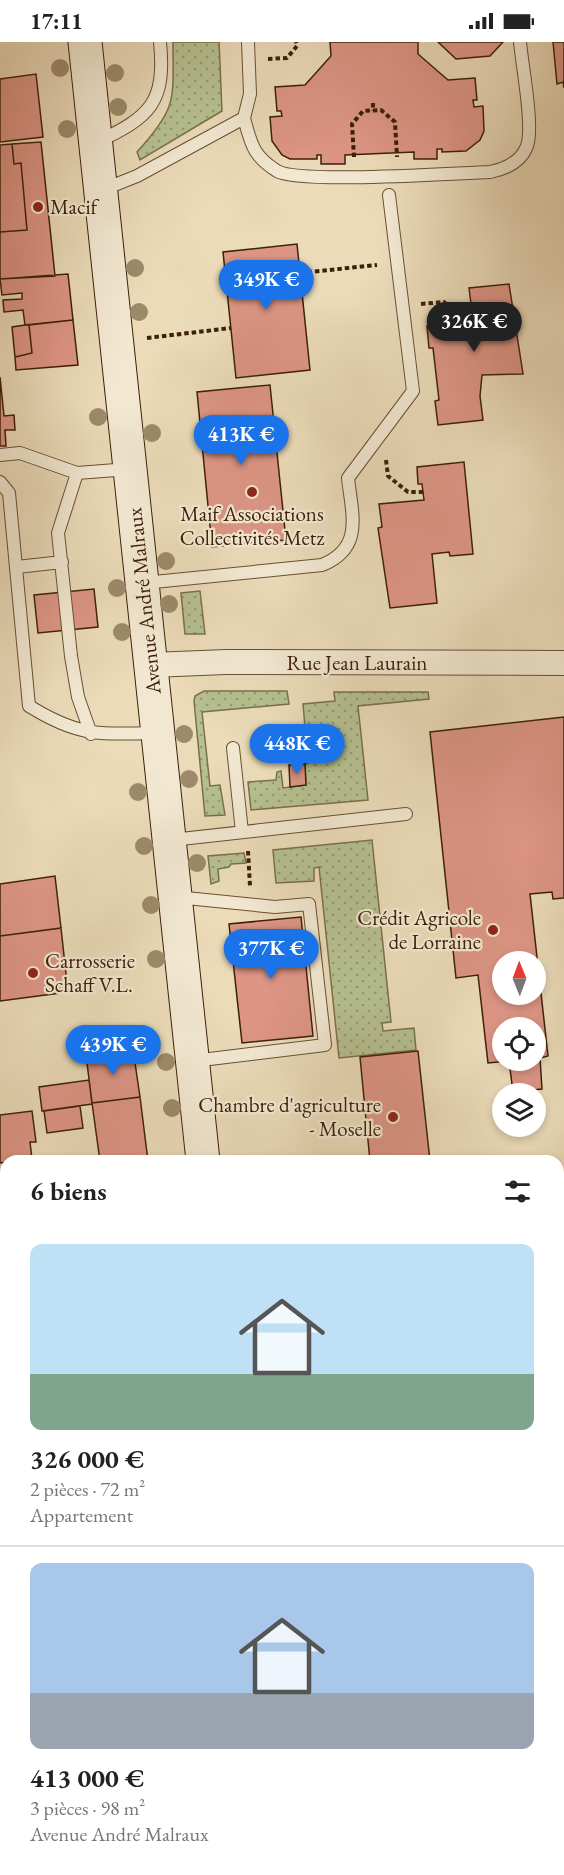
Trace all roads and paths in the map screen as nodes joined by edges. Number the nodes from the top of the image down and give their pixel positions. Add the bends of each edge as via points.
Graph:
1 (84, 42) edge
2 (160, 42) edge
3 (248, 42) edge
4 (296, 42) edge
5 (520, 42) edge
6 (249, 61) junction
7 (373, 103) dead end
8 (373, 111) junction
9 (244, 118) junction
10 (96, 143) junction
11 (398, 175) junction
12 (356, 176) junction
13 (101, 191) junction
14 (390, 195) dead end
15 (397, 263) junction
16 (300, 273) dead end
17 (402, 306) junction
18 (458, 323) dead end
19 (231, 328) dead end
20 (117, 342) junction
21 (382, 433) junction
22 (0, 455) edge
23 (130, 468) junction
24 (77, 473) junction
25 (0, 482) edge
26 (423, 492) dead end
27 (62, 562) junction
28 (17, 567) junction
29 (143, 584) junction
30 (564, 663) edge
31 (151, 664) junction
32 (158, 732) junction
33 (91, 734) junction
34 (233, 748) dead end
35 (406, 814) dead end
36 (244, 832) junction
37 (170, 840) junction
38 (175, 897) junction
39 (251, 904) junction
40 (193, 1061) junction
41 (202, 1155) edge

1 - 10 main road, Avenue André Malraux
2 - 10 lane via 162,76 154,103 128,128
3 - 6 lane
4 - 6 path via 287,58
5 - 11 lane via 528,128 527,145 520,158 505,169 490,172
6 - 9 lane via 250,94
7 - 8 path
8 - 11 path via 381,110 395,122
8 - 12 path via 363,111 352,124
9 - 12 lane via 253,150 279,172 312,177
9 - 13 lane via 147,171
10 - 13 main road, Avenue André Malraux
11 - 12 lane
13 - 20 main road, Avenue André Malraux
14 - 15 lane
15 - 16 path
15 - 17 lane
17 - 18 path via 444,302
17 - 21 lane via 413,392
19 - 20 path
20 - 23 main road, Avenue André Malraux
21 - 26 path via 388,476 408,492
21 - 29 lane via 348,478 353,530 351,541 336,559 322,565
22 - 24 lane via 20,453
23 - 24 lane
23 - 29 main road, Avenue André Malraux
24 - 27 lane via 58,533
25 - 28 lane via 9,493
27 - 28 lane
27 - 33 lane via 70,656
28 - 33 lane via 29,706 58,724
29 - 31 main road, Avenue André Malraux
30 - 31 street, Rue Jean Laurain
31 - 32 main road, Avenue André Malraux
32 - 33 lane
32 - 37 main road, Avenue André Malraux
34 - 36 lane
35 - 36 lane
36 - 37 lane
36 - 39 path
37 - 38 main road, Avenue André Malraux
38 - 39 lane
38 - 40 main road, Avenue André Malraux
39 - 40 lane via 275,907 309,903 325,1045
40 - 41 main road, Avenue André Malraux

